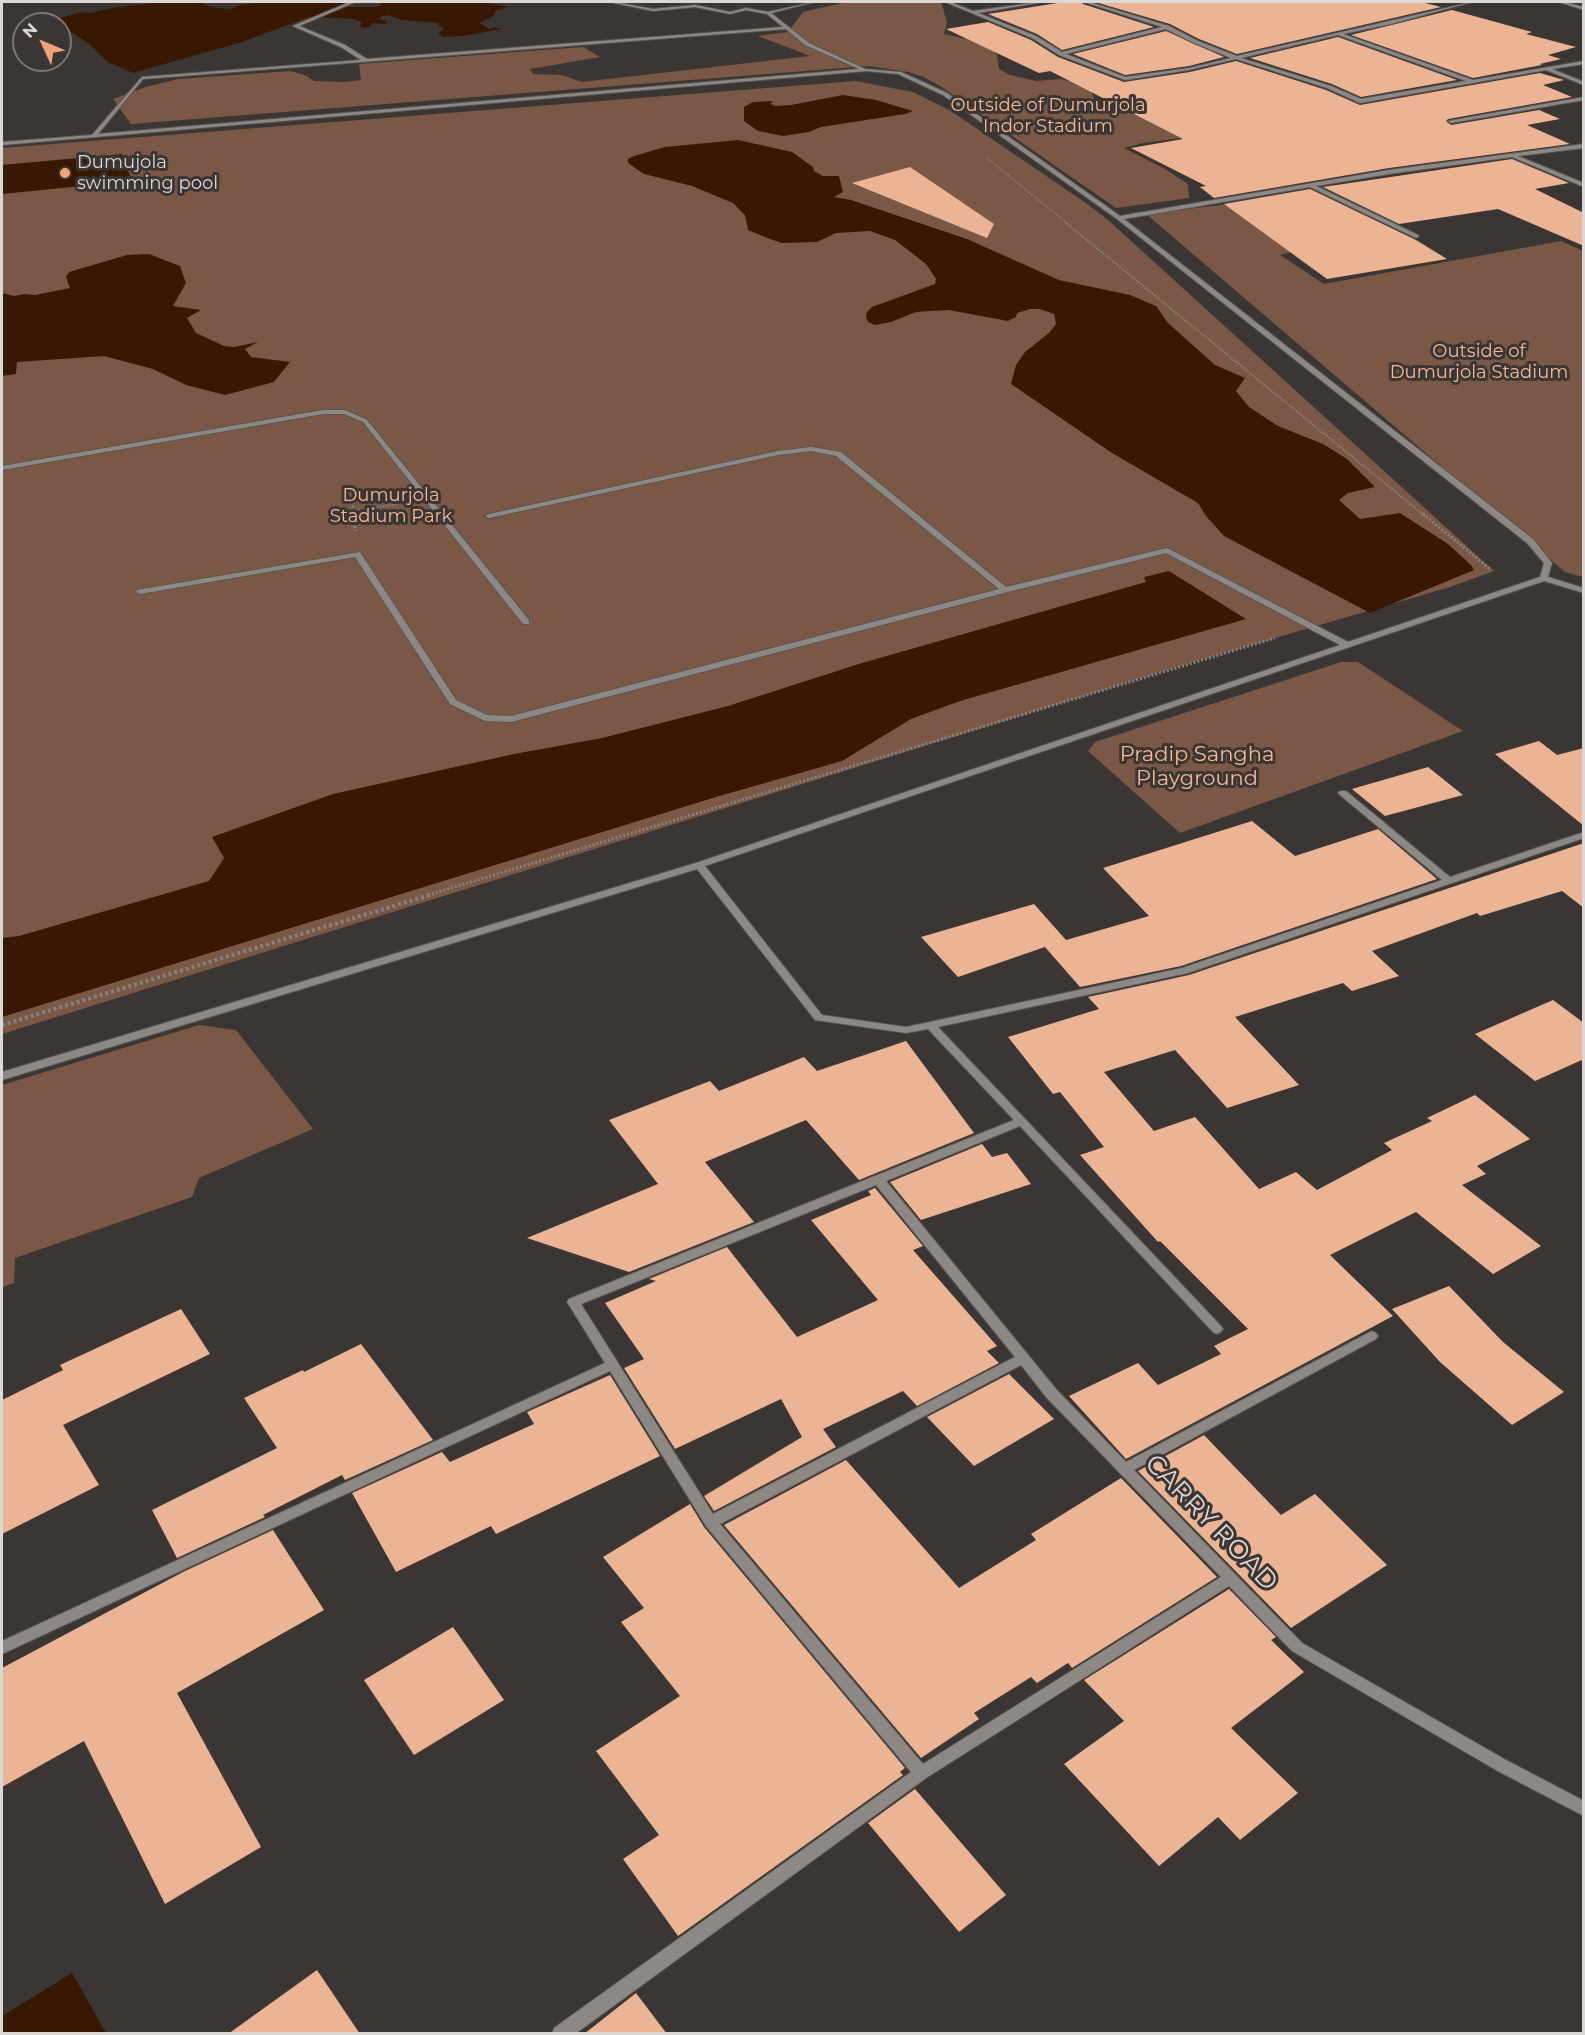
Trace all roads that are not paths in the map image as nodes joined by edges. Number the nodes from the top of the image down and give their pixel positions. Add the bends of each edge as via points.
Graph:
1 (353, 2) edge
2 (616, 2) edge
3 (812, 2) edge
4 (947, 2) edge
5 (1037, 2) edge
6 (1086, 2) edge
7 (1456, 2) edge
8 (1470, 2) edge
9 (1561, 2) edge
10 (1463, 3) junction
11 (694, 4) edge
12 (1584, 9) edge
13 (768, 13) junction
14 (974, 13) junction
15 (1167, 27) junction
16 (787, 28) junction
17 (1338, 34) junction
18 (1060, 54) junction
19 (1234, 57) junction
20 (365, 60) junction
21 (1584, 62) edge
22 (1545, 68) junction
23 (866, 70) junction
24 (1474, 82) junction
25 (1584, 84) edge
26 (1584, 98) edge
27 (1451, 121) dead end
28 (93, 137) junction
29 (2, 144) edge
30 (1584, 146) edge
31 (1515, 157) junction
32 (1310, 185) junction
33 (1584, 185) edge
34 (1119, 218) junction
35 (1416, 236) dead end
36 (2, 468) edge
37 (489, 516) dead end
38 (1544, 578) junction
39 (1005, 590) junction
40 (1584, 591) edge
41 (140, 592) dead end
42 (526, 622) dead end
43 (1347, 645) junction
44 (1343, 793) dead end
45 (1584, 835) edge
46 (699, 865) junction
47 (1449, 881) junction
48 (931, 1025) junction
49 (2, 1076) edge
50 (1023, 1121) junction
51 (879, 1180) junction
52 (1217, 1329) dead end
53 (1372, 1336) dead end
54 (1024, 1358) junction
55 (612, 1365) junction
56 (1125, 1469) junction
57 (711, 1522) junction
58 (1231, 1578) junction
59 (2, 1648) edge
60 (921, 1773) junction
61 (1584, 1809) edge
62 (560, 2034) edge

1 - 20 street via 295,26
2 - 11 street via 653,10
3 - 13 street
4 - 14 street
5 - 14 street
6 - 15 street
7 - 10 street
8 - 10 street
9 - 12 street
10 - 17 street
11 - 13 street via 730,13 746,9
13 - 16 street
14 - 18 street via 1034,38
15 - 18 street
15 - 19 street
16 - 20 street
16 - 23 street via 807,44
17 - 19 street
17 - 24 street
18 - 19 street via 1125,79
19 - 24 street via 1360,101
20 - 28 street via 142,78
21 - 22 street
22 - 24 street
22 - 25 street
23 - 28 street
23 - 34 street via 899,74 945,94
26 - 27 street
28 - 29 street
30 - 31 street
31 - 32 street
31 - 33 street
32 - 34 street
32 - 35 street
34 - 38 street via 1530,541 1548,563
36 - 42 street via 323,412 345,412 365,421
37 - 39 street via 811,449 838,454
38 - 40 street
38 - 43 street
39 - 41 street via 511,719 485,718 453,702 357,554
39 - 43 street via 1167,550
43 - 46 street
44 - 47 street
45 - 47 street
46 - 48 street via 819,1018 906,1030
46 - 49 street
47 - 48 street via 1184,971
48 - 50 street
50 - 51 street
50 - 52 street
51 - 54 street, CARRY ROAD
51 - 55 street via 573,1302
53 - 56 street
54 - 56 street, CARRY ROAD via 1051,1393
54 - 57 street
55 - 57 street
55 - 59 street
56 - 58 street, CARRY ROAD
57 - 60 street
58 - 60 street
58 - 61 street, CARRY ROAD via 1297,1647
60 - 62 street

